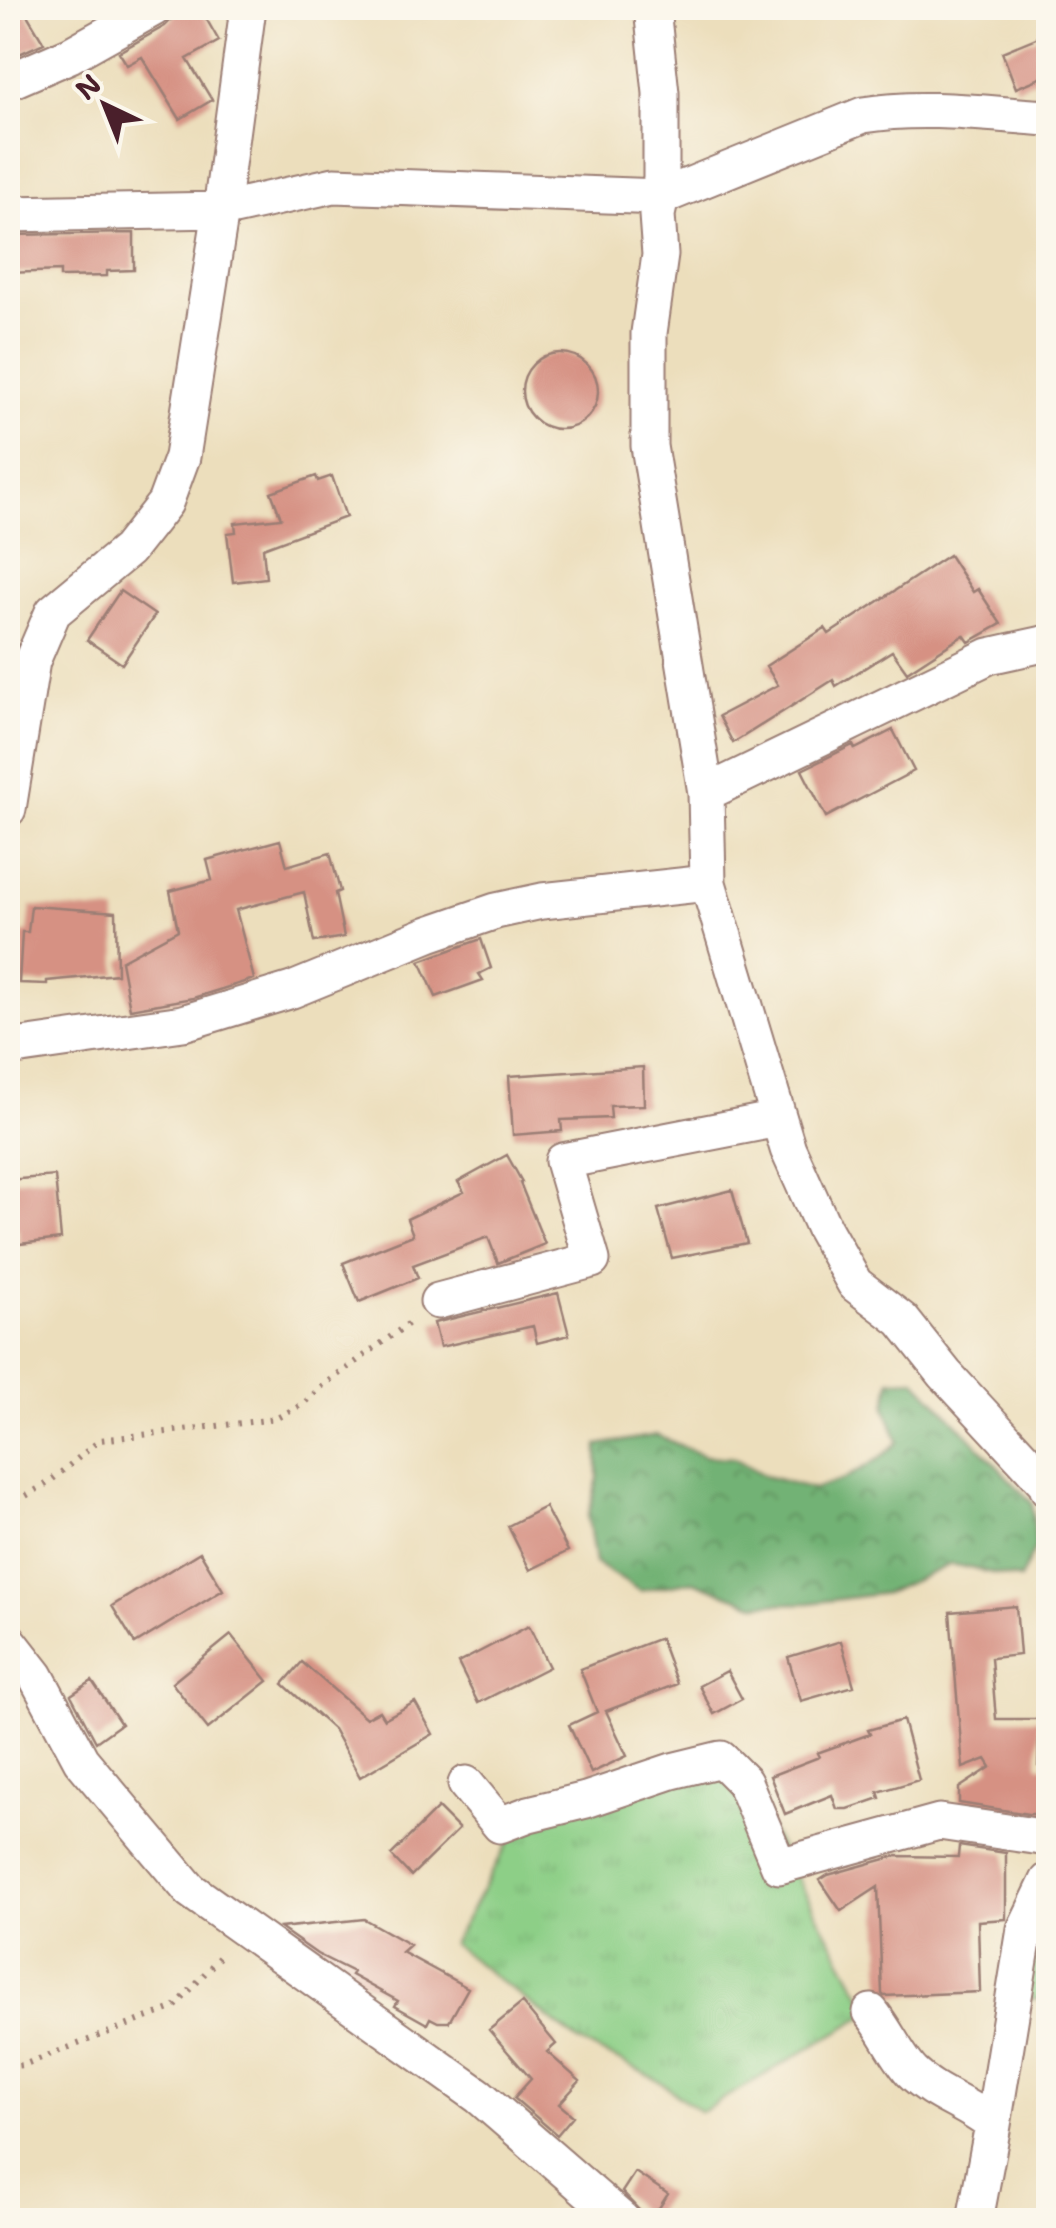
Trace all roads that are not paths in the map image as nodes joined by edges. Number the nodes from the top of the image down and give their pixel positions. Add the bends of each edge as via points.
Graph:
1 (154, 8) edge
2 (248, 8) edge
3 (652, 8) edge
4 (8, 82) edge
5 (1048, 118) edge
6 (662, 197) junction
7 (221, 210) junction
8 (8, 214) edge
9 (1048, 643) edge
10 (706, 792) junction
11 (8, 804) edge
12 (708, 883) junction
13 (8, 1048) edge
14 (778, 1120) junction
15 (438, 1301) road end
16 (1048, 1488) edge
17 (8, 1640) edge
18 (466, 1784) dead end
19 (1048, 1838) edge
20 (1048, 1881) edge
21 (872, 2012) dead end
22 (993, 2125) junction
23 (622, 2220) edge
24 (975, 2220) edge

1 - 4 street
2 - 7 street
3 - 6 street
5 - 6 street via 910,110 863,116
6 - 7 street via 334,185
6 - 10 street via 648,333 649,446
7 - 8 street
7 - 11 street via 182,457 165,503 128,550 54,612 32,661
9 - 10 street via 989,656
10 - 12 street
12 - 13 street via 496,911 292,990 182,1023
12 - 14 street
14 - 15 street via 562,1161 592,1260
14 - 16 street via 823,1228 855,1284 902,1320
17 - 23 street via 36,1676 81,1760 190,1890 478,2096
18 - 19 street via 500,1825 721,1759 744,1782 780,1866 939,1822
20 - 22 street via 1025,1930
21 - 22 street via 912,2071
22 - 24 street

